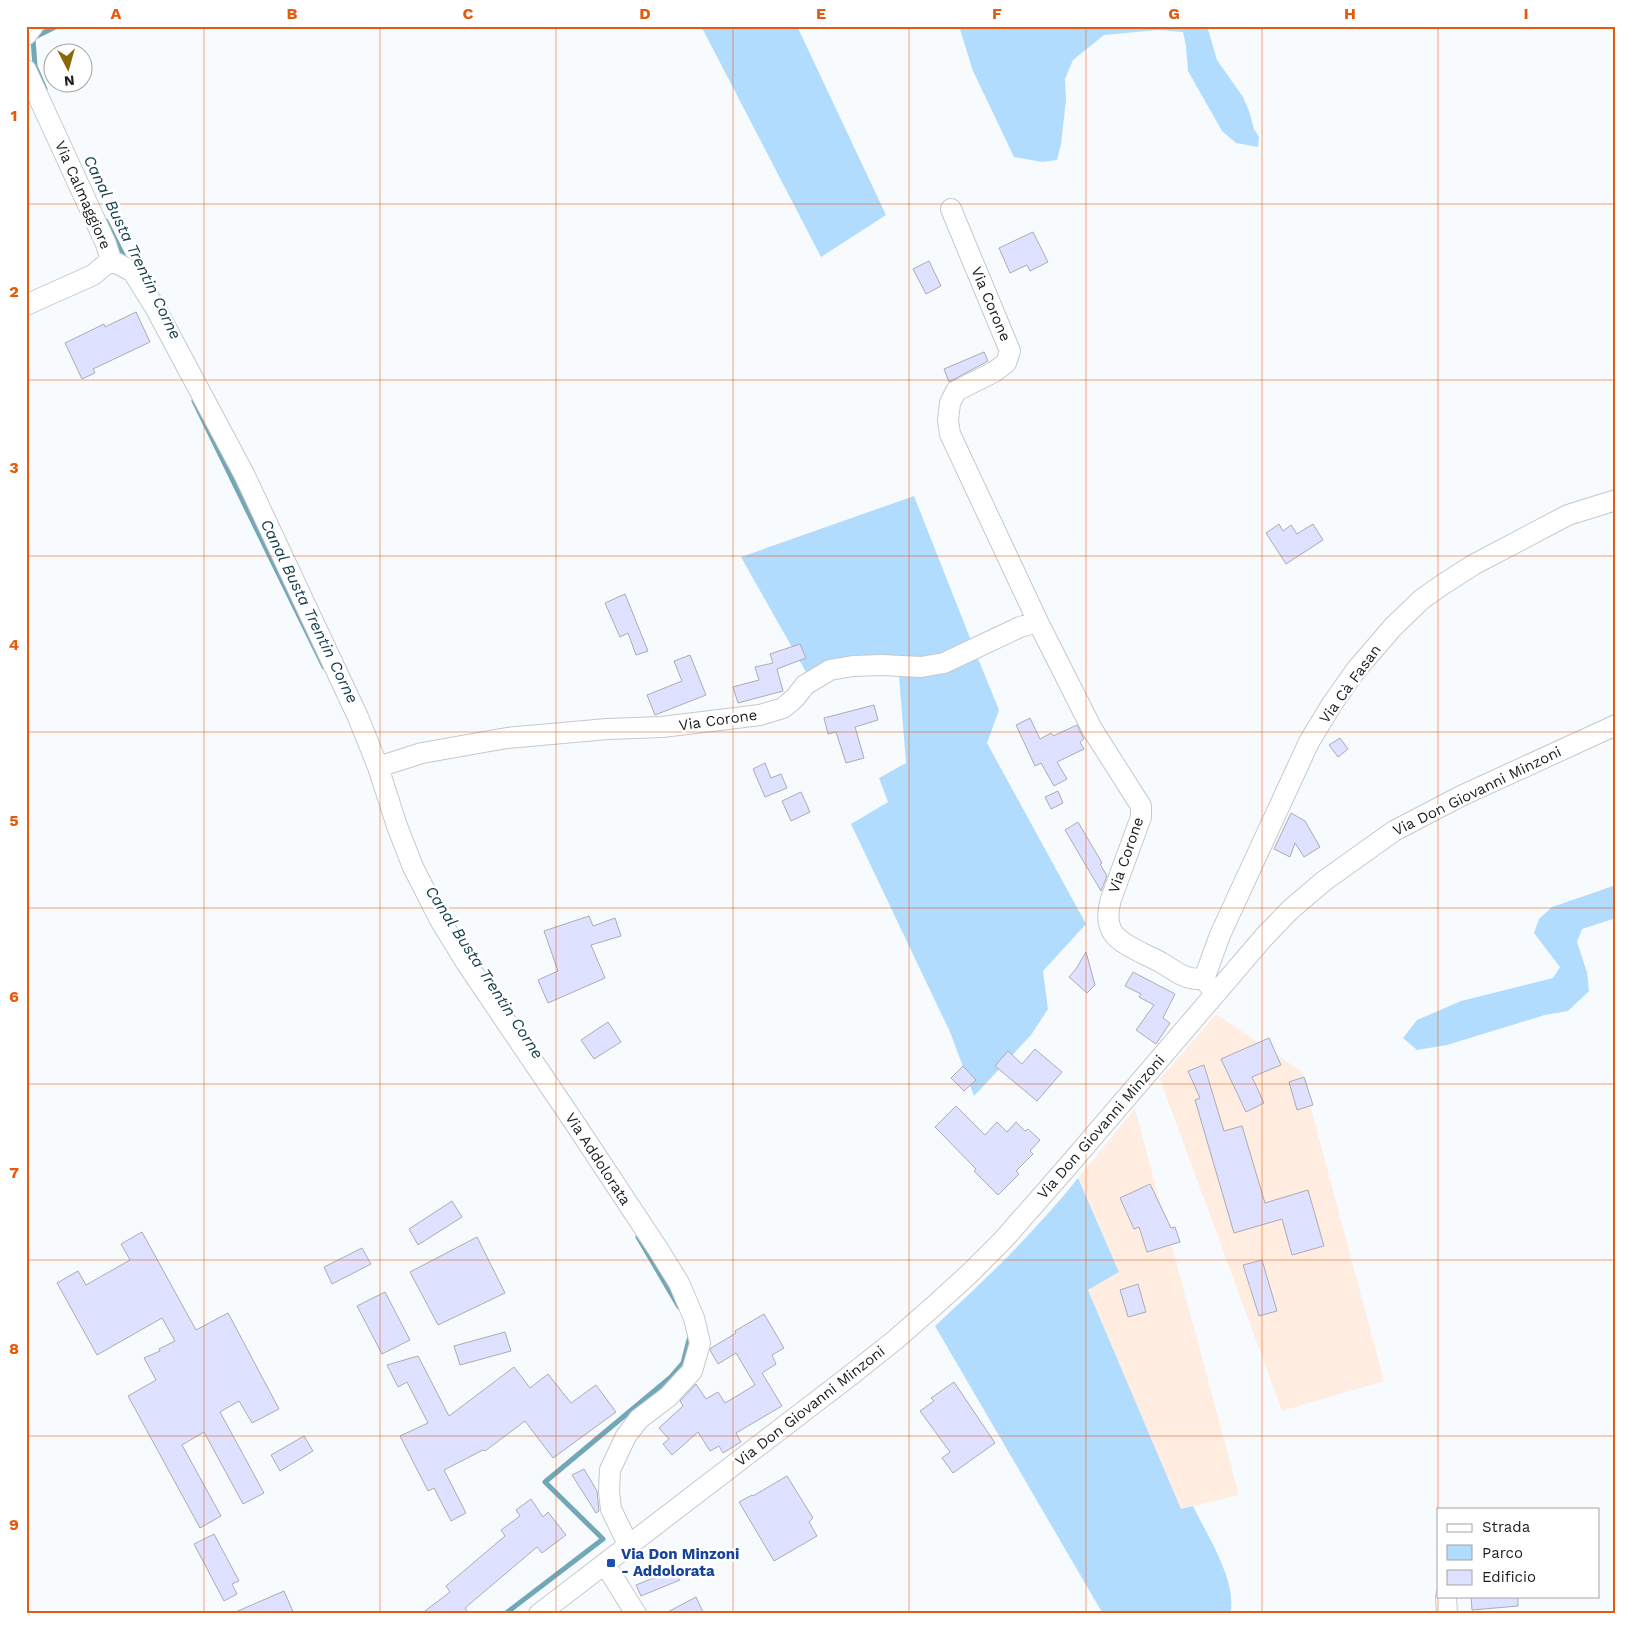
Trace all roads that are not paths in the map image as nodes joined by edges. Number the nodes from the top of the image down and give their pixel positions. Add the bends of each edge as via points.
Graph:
1 (34, 26) edge
2 (26, 35) edge
3 (26, 70) edge
4 (951, 209) dead end
5 (111, 260) junction
6 (26, 305) edge
7 (1616, 500) edge
8 (1038, 622) junction
9 (1616, 725) edge
10 (378, 767) junction
11 (1210, 986) junction
12 (630, 1545) junction
13 (604, 1564) junction
14 (1446, 1598) edge
15 (538, 1614) edge
16 (636, 1614) edge
17 (1447, 1614) edge

1 - 2 street
3 - 5 street, Via Calmaggiore
4 - 8 street, Via Corone via 1010,351 1006,363 994,372 956,391 950,403 950,434
5 - 6 street, Via Calmaggiore via 93,275
5 - 10 street, Via Addolorata via 133,272 192,374 244,474 358,717
7 - 11 street, Via Cà Fasan via 1568,515 1442,585 1393,627 1356,670 1309,742 1220,936
8 - 10 street, Via Corone via 1020,627 944,663 921,667 882,665 830,670 805,686 783,708 760,715 662,727 507,738 422,753
8 - 11 street, Via Corone via 1092,730 1142,806 1108,912 1110,926 1120,940 1182,976
9 - 11 street, Via Don Giovanni Minzoni via 1427,812 1394,831 1324,880
10 - 12 street, Via Addolorata via 413,867 440,920 658,1249 694,1318 700,1343 692,1372 668,1397 639,1419 626,1436 610,1470 611,1509
11 - 12 street, Via Don Giovanni Minzoni via 1068,1166 969,1274 895,1340
12 - 13 street, Via Don Giovanni Minzoni
13 - 15 street, Via Don Giovanni Minzoni
13 - 16 street
14 - 17 street

